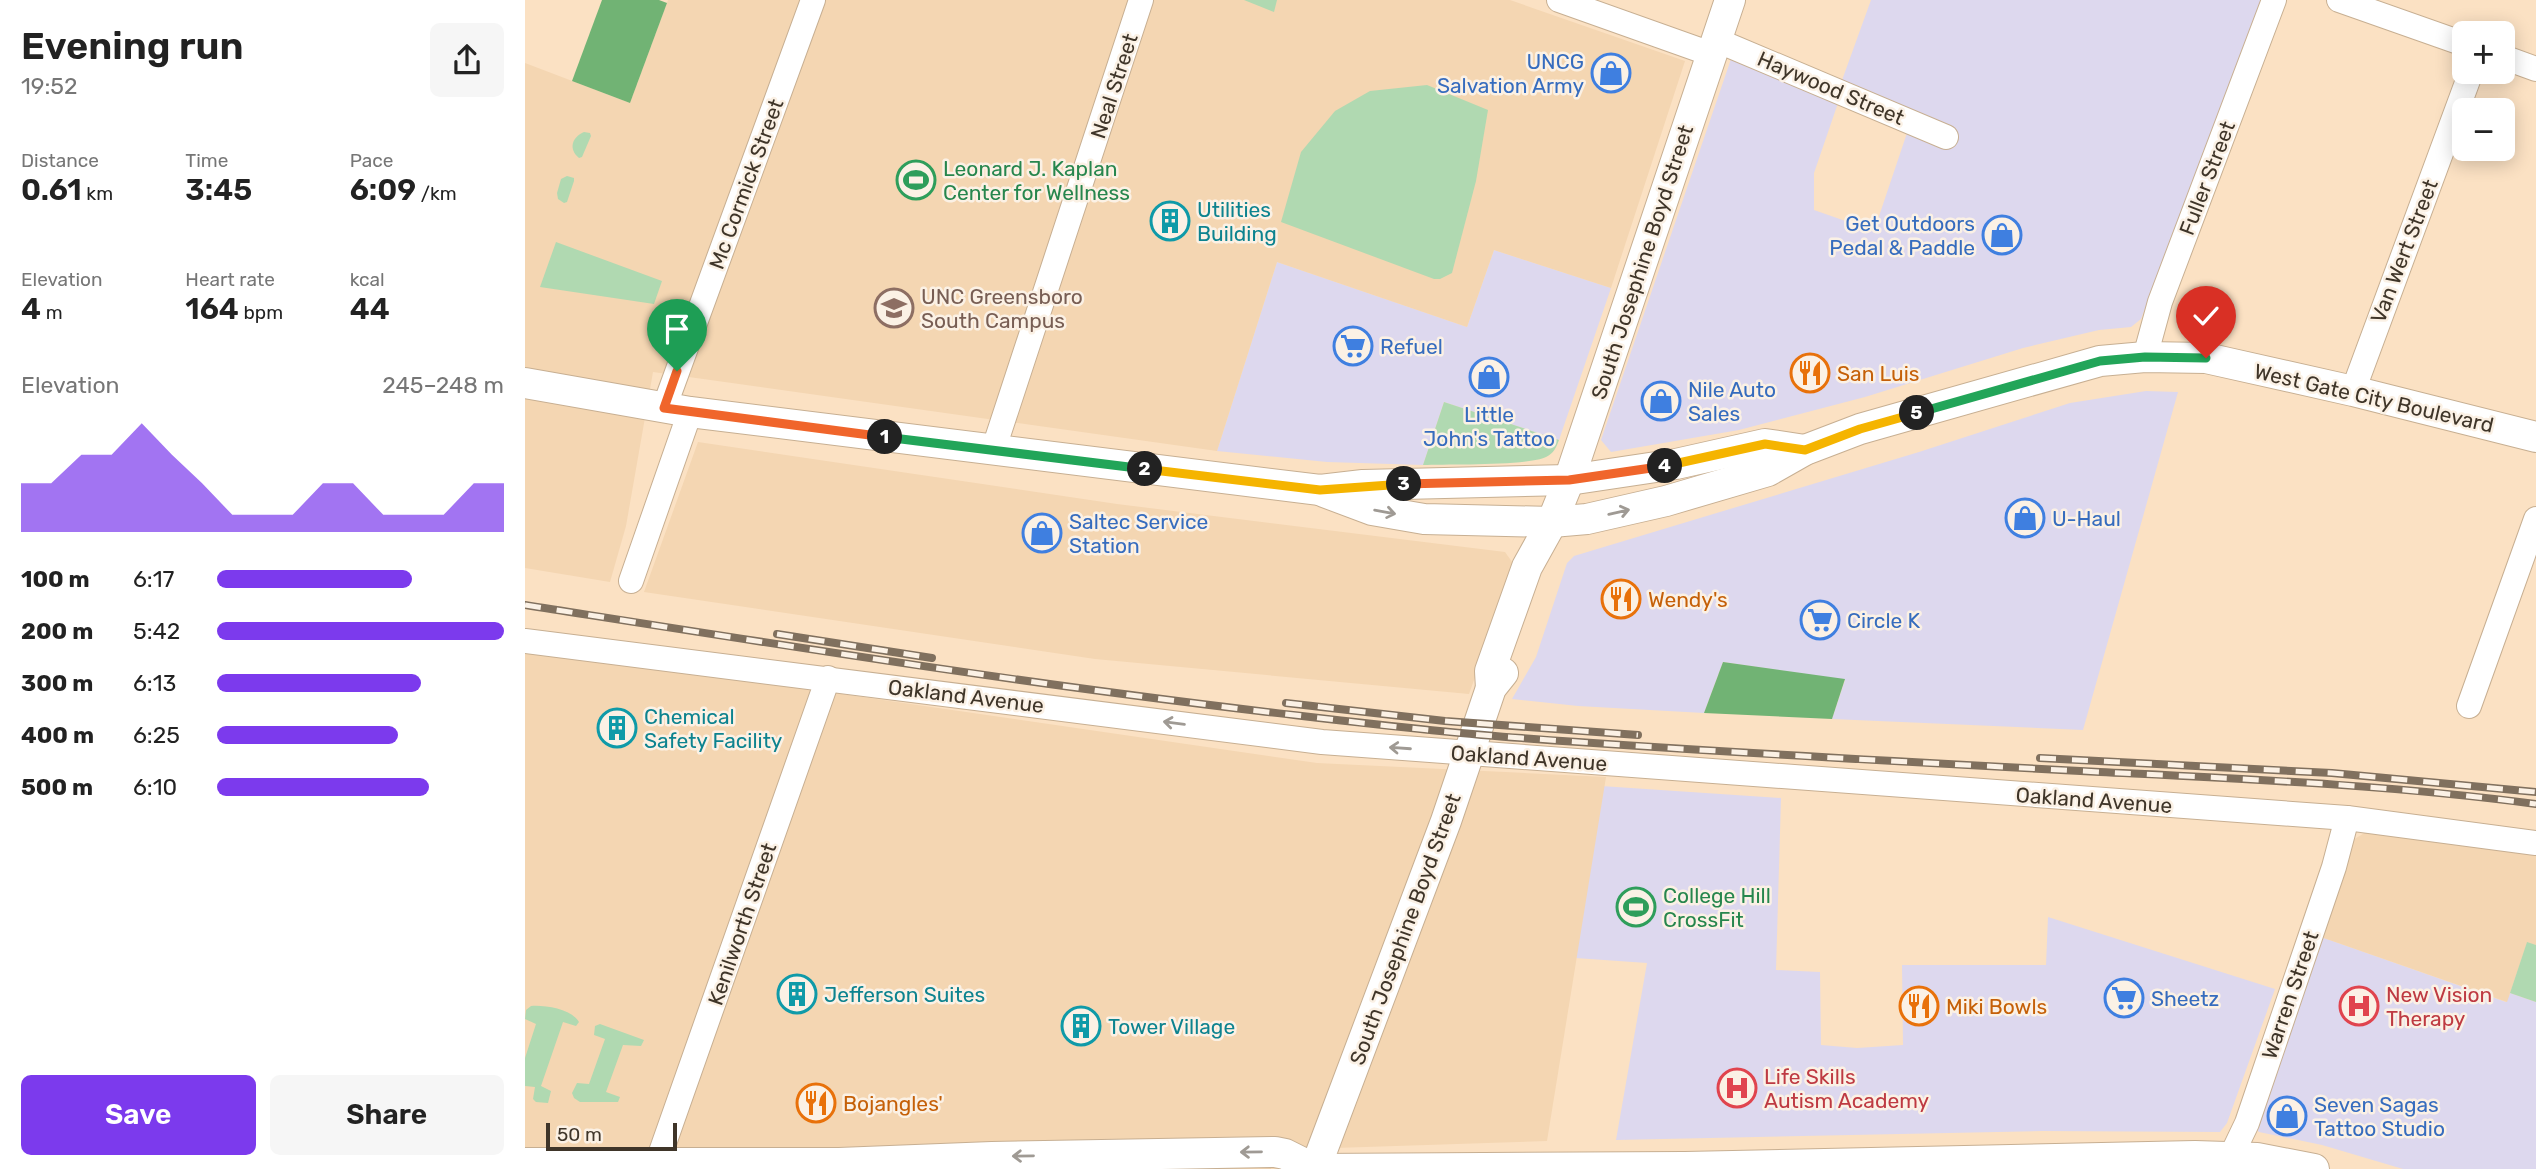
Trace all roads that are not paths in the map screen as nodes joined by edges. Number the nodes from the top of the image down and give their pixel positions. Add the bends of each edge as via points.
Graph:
1 (813, 0) edge
2 (1141, 0) edge
3 (1559, 0) edge
4 (1730, 0) edge
5 (2274, 0) edge
6 (2339, 0) edge
7 (2452, 40) edge
8 (1713, 47) junction
9 (2515, 61) edge
10 (2536, 69) edge
11 (2467, 84) edge
12 (1946, 136) dead end
13 (2145, 357) junction
14 (525, 383) edge
15 (2353, 391) junction
16 (677, 410) junction
17 (2536, 437) edge
18 (1805, 450) junction
19 (993, 451) junction
20 (1569, 480) junction
21 (1320, 490) junction
22 (2536, 519) edge
23 (1552, 522) junction
24 (631, 581) dead end
25 (525, 641) edge
26 (828, 678) junction
27 (2469, 706) dead end
28 (1468, 754) junction
29 (2347, 818) junction
30 (2536, 843) edge
31 (525, 1163) edge
32 (2228, 1163) edge
33 (656, 1166) edge
34 (839, 1166) edge
35 (1685, 1168) edge
36 (1315, 1169) edge
37 (2314, 1169) edge

1 - 16 street, Mc Cormick Street
2 - 19 street, Neal Street
3 - 8 street, Haywood Street
4 - 8 main road, South Josephine Boyd Street
5 - 13 street, Fuller Street via 2159,303
6 - 7 street
8 - 12 street, Haywood Street
8 - 20 main road, South Josephine Boyd Street
9 - 10 street
11 - 15 street, Van Wert Street
13 - 15 main road, West Gate City Boulevard via 2206,358
13 - 18 main road, West Gate City Boulevard via 2100,361 1860,429
14 - 16 main road, West Gate City Boulevard
15 - 17 main road, West Gate City Boulevard
16 - 19 main road, West Gate City Boulevard
16 - 24 street, Mc Cormick Street
18 - 20 main road, West Gate City Boulevard via 1765,444 1676,464
23 -> 18 main road, West Gate City Boulevard via 1587,519 1723,486 1768,471
19 - 21 main road, West Gate City Boulevard
20 - 21 main road, West Gate City Boulevard
20 - 23 main road, South Josephine Boyd Street
21 -> 23 main road, West Gate City Boulevard via 1372,510 1424,519
22 - 27 street
23 - 28 main road, South Josephine Boyd Street via 1527,567 1490,671 1491,688
25 - 26 street, Oakland Avenue
28 -> 26 street, Oakland Avenue via 1322,742
26 - 33 street, Kenilworth Street
28 - 29 street, Oakland Avenue
28 - 36 main road, South Josephine Boyd Street
29 - 30 street, Oakland Avenue
29 - 32 street, Warren Street via 2261,1082
31 - 33 main road
32 - 35 main road via 2077,1157
32 - 37 main road via 2287,1163
33 - 34 main road
36 -> 34 main road via 1275,1152 992,1157
35 - 36 main road

